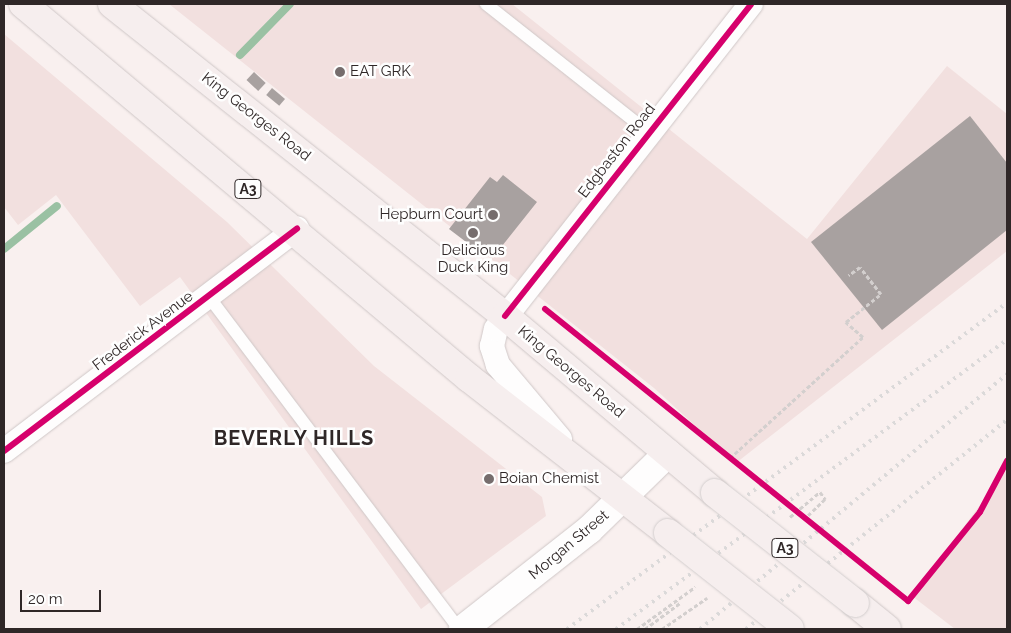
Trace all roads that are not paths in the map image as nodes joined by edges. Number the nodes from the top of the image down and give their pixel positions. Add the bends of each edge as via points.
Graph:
1 (23, 4) edge
2 (112, 4) edge
3 (486, 4) edge
4 (751, 4) edge
5 (648, 132) junction
6 (297, 230) junction
7 (209, 297) junction
8 (505, 316) junction
9 (4, 451) edge
10 (668, 453) junction
11 (582, 465) junction
12 (623, 498) junction
13 (459, 629) edge
14 (463, 629) edge
15 (790, 629) edge
16 (887, 629) edge

1 - 6 highway, A3
2 - 8 highway, King Georges Road / A3
3 - 5 lane
4 - 5 street, Edgbaston Road
5 - 8 street, Edgbaston Road
6 - 7 street, Frederick Avenue
6 - 11 highway, A3 via 469,378
7 - 9 street, Frederick Avenue
7 - 13 lane
8 - 10 highway, King Georges Road / A3
8 - 11 street, Edgbaston Road via 493,338 498,365
10 - 12 street, Morgan Street
10 - 16 highway, King Georges Road / A3, bridge
11 - 12 highway, A3
12 - 14 street, Morgan Street via 589,530
12 - 15 highway, A3, bridge

